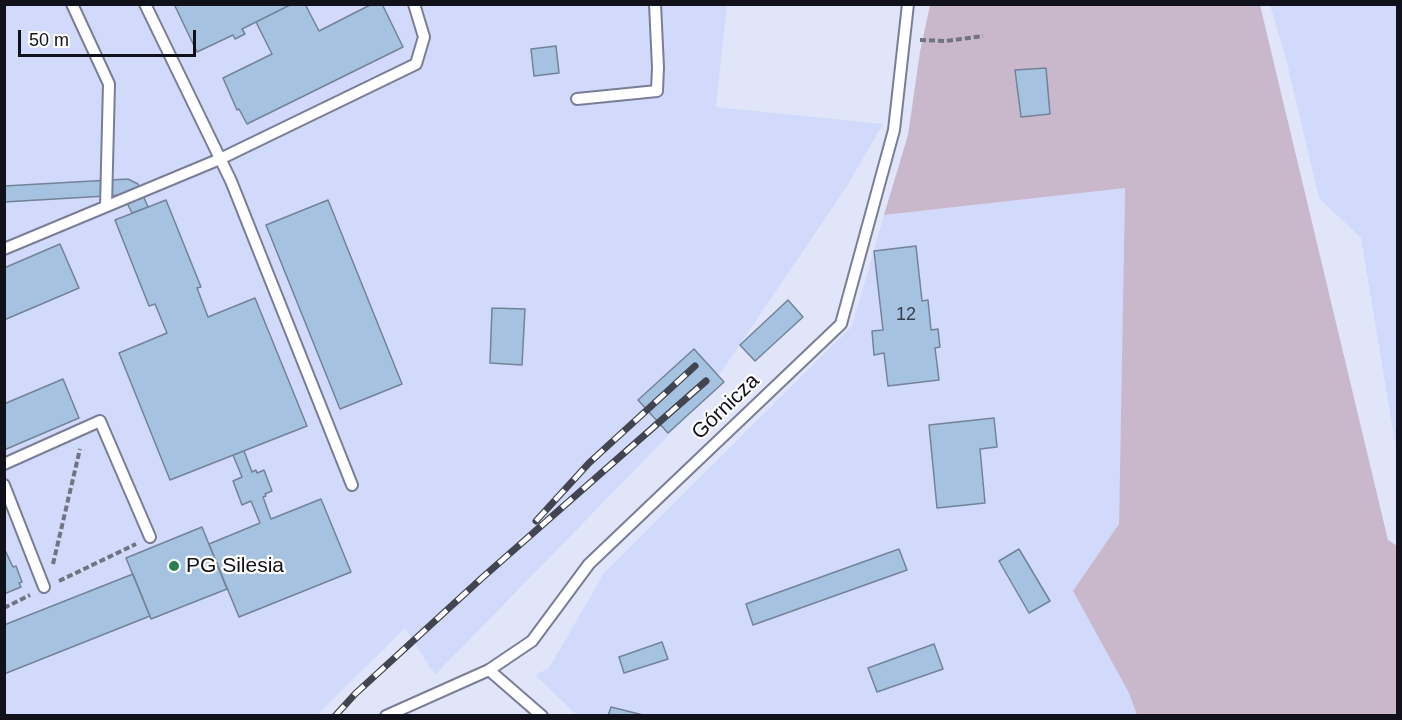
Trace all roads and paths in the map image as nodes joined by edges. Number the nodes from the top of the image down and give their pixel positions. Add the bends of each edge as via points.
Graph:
1 (146, 4) edge
2 (414, 4) edge
3 (655, 4) edge
4 (908, 4) edge
5 (73, 5) edge
6 (983, 36) dead end
7 (904, 39) junction
8 (577, 99) dead end
9 (220, 159) junction
10 (106, 207) junction
11 (4, 249) edge
12 (100, 422) junction
13 (4, 464) edge
14 (4, 485) edge
15 (352, 485) dead end
16 (150, 537) joint
17 (45, 588) junction
18 (4, 608) edge
19 (489, 670) junction
20 (386, 716) edge
21 (542, 716) edge

1 - 9 lane
2 - 9 lane via 424,37 416,64
3 - 8 lane via 657,91
4 - 7 lane, Górnicza
5 - 10 lane via 110,84
6 - 7 path via 946,41
7 - 19 lane, Górnicza via 894,130 841,324 589,564 532,641
9 - 10 lane
9 - 15 lane
10 - 11 lane
12 - 13 lane
12 - 16 lane
12 - 17 path via 80,450
14 - 17 lane
16 - 17 path
17 - 18 path
19 - 20 lane, Górnicza
19 - 21 lane

